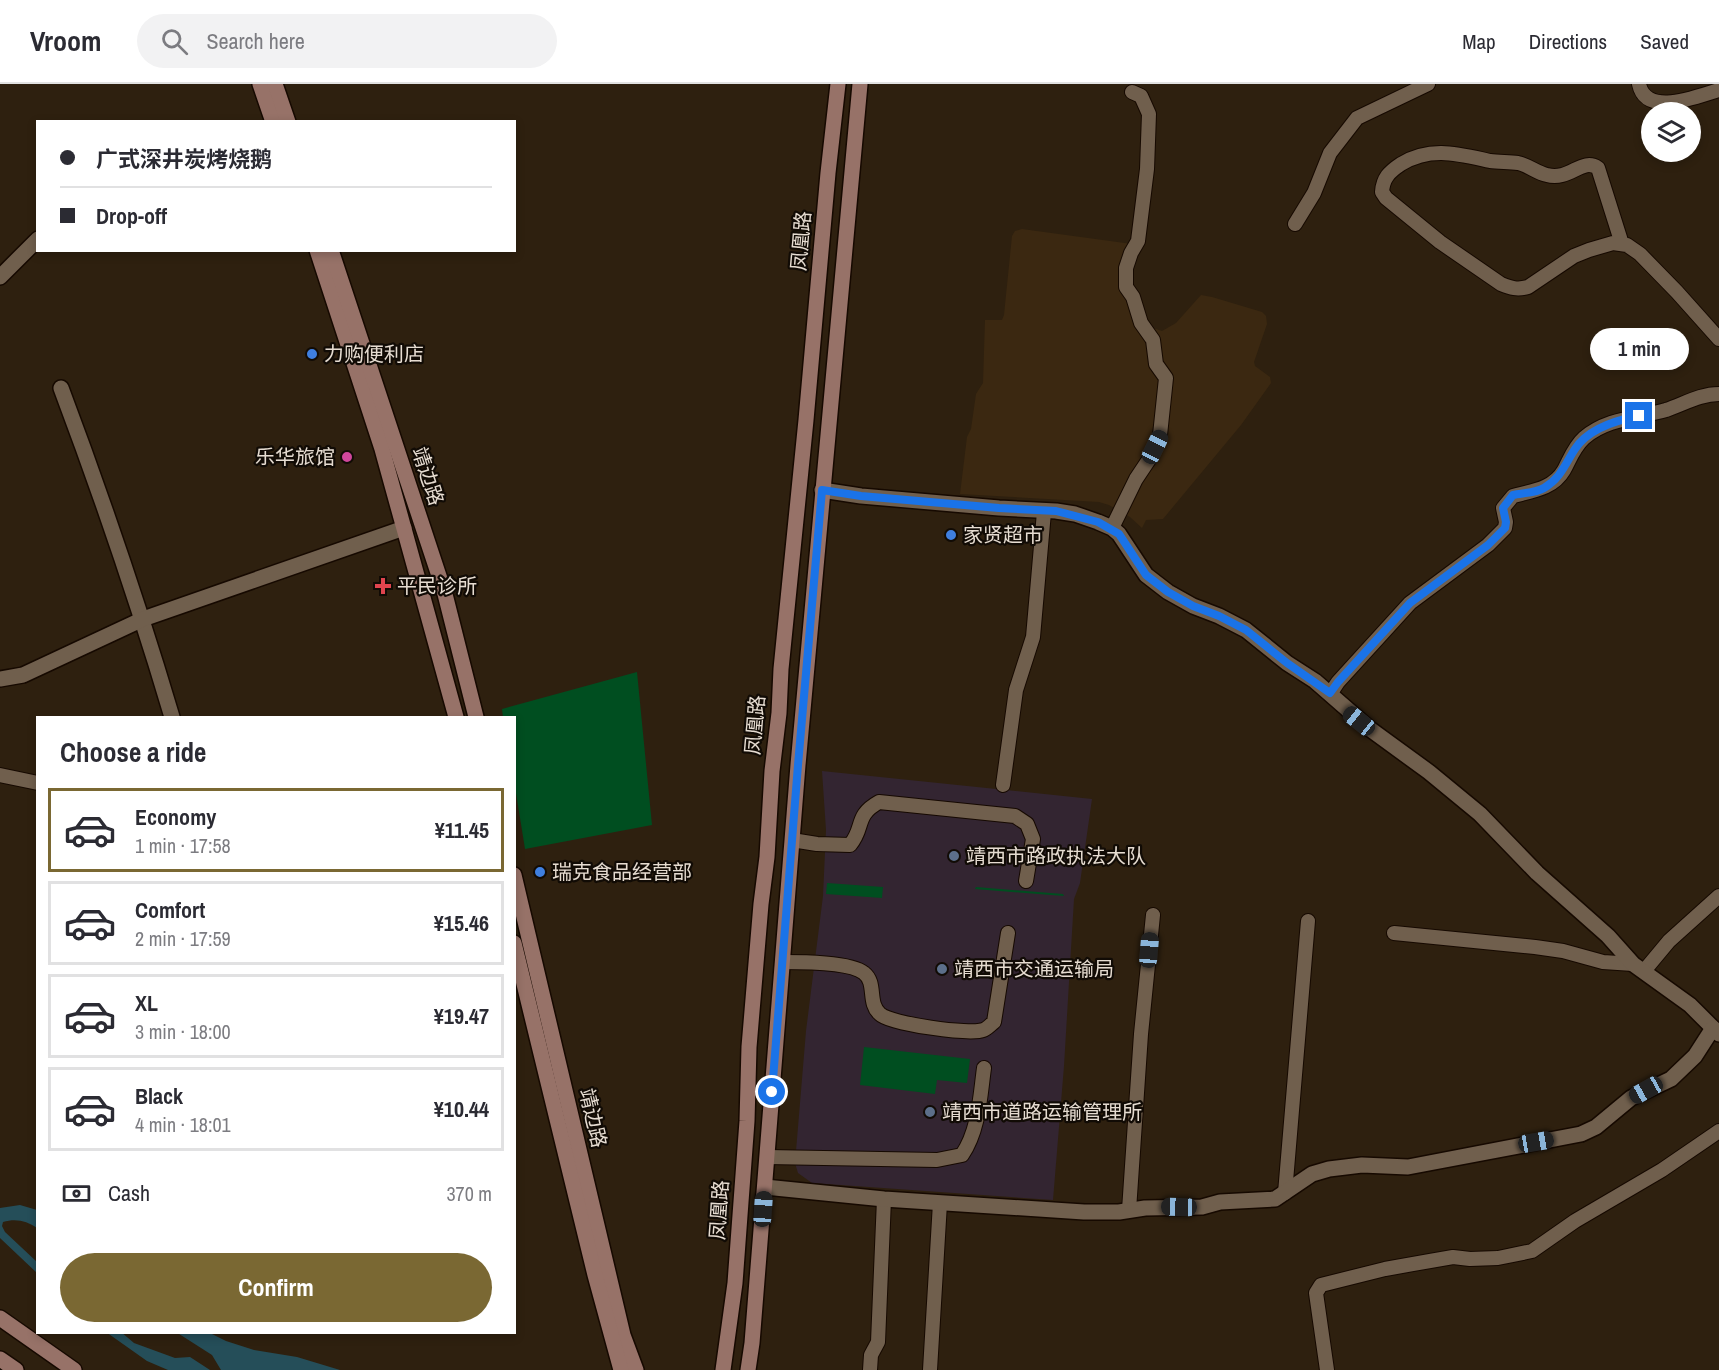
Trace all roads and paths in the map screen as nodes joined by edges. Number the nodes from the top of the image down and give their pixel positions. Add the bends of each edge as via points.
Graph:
1 (260, 84) edge
2 (275, 84) edge
3 (838, 84) edge
4 (860, 84) edge
5 (1428, 84) edge
6 (1639, 84) edge
7 (1719, 90) edge
8 (1132, 92) dead end
9 (272, 120) edge
10 (287, 120) edge
11 (1294, 225) dead end
12 (36, 241) edge
13 (1622, 244) junction
14 (318, 252) edge
15 (333, 252) edge
16 (0, 277) edge
17 (1719, 339) edge
18 (61, 388) dead end
19 (1719, 394) edge
20 (822, 490) junction
21 (1044, 512) junction
22 (404, 528) junction
23 (1112, 528) junction
24 (143, 620) junction
25 (0, 679) edge
26 (1330, 693) junction
27 (172, 716) edge
28 (456, 716) edge
29 (476, 716) edge
30 (0, 775) edge
31 (36, 783) edge
32 (1003, 785) dead end
33 (792, 840) junction
34 (1026, 881) dead end
35 (516, 883) edge
36 (1719, 896) edge
37 (1153, 915) dead end
38 (1308, 921) dead end
39 (1008, 933) dead end
40 (1394, 933) dead end
41 (516, 951) edge
42 (782, 962) junction
43 (1638, 967) junction
44 (1716, 1031) edge
45 (984, 1068) dead end
46 (1719, 1131) edge
47 (767, 1157) junction
48 (765, 1187) junction
49 (1285, 1193) junction
50 (884, 1199) junction
51 (940, 1203) junction
52 (1129, 1210) junction
53 (0, 1318) edge
54 (0, 1359) edge
55 (16, 1370) edge
56 (74, 1370) edge
57 (621, 1370) edge
58 (636, 1370) edge
59 (723, 1370) edge
60 (748, 1370) edge
61 (870, 1370) edge
62 (930, 1370) edge
63 (1327, 1370) edge

1 - 9 main road
2 - 10 main road
3 - 59 main road, 凤凰路 via 781,669 749,1047 735,1283
4 - 20 main road
5 - 11 lane via 1357,118 1330,153 1314,193
6 - 7 lane via 1647,97 1658,103
8 - 23 lane via 1141,96 1149,114 1138,241 1126,268 1126,288 1153,340 1156,364 1166,378 1160,435
12 - 16 street
13 - 13 lane via 1598,168 1594,166 1583,165 1558,177 1518,163 1432,152 1412,157 1383,181 1386,198 1440,242 1501,285 1519,290 1574,256 1613,243
13 - 17 lane via 1640,254
14 - 22 main road, 靖边路
15 - 29 main road, 靖边路 via 445,594
18 - 24 street
19 - 26 lane via 1624,418 1584,437 1555,481 1542,490 1513,495 1503,508 1506,522 1500,534 1410,603
20 - 21 street
20 - 33 main road
21 - 23 street via 1075,514
21 - 32 lane via 1033,637 1016,690
22 - 24 street
22 - 28 main road, 靖边路
23 - 26 street via 1146,575 1168,592 1246,630
24 - 25 street via 23,675
24 - 27 street
26 - 43 street via 1348,712 1480,814
30 - 31 lane
33 - 34 lane via 850,845 858,836 867,809 879,802 1015,816 1027,824 1033,839
33 - 42 main road
35 - 58 main road, 靖边路 via 623,1335
36 - 43 lane
37 - 52 lane
38 - 49 lane
39 - 42 lane via 994,1022 984,1030 971,1032 893,1022 881,1016 874,1008 871,981 853,967
40 - 43 lane via 1563,951
41 - 57 main road, 靖边路
42 - 47 main road
43 - 44 street via 1690,1005
44 - 49 street via 1671,1079 1630,1098 1596,1127 1581,1134 1408,1167 1362,1165 1329,1169 1312,1174
45 - 47 lane via 975,1129 962,1155 937,1160
46 - 63 lane via 1532,1251 1498,1258 1453,1257 1320,1285 1316,1293
47 - 48 main road
48 - 50 street
48 - 60 main road
49 - 52 street via 1266,1201
50 - 51 street
50 - 61 lane via 878,1342 873,1347
51 - 52 street via 1084,1212
51 - 62 lane
53 - 56 main road
54 - 55 main road

